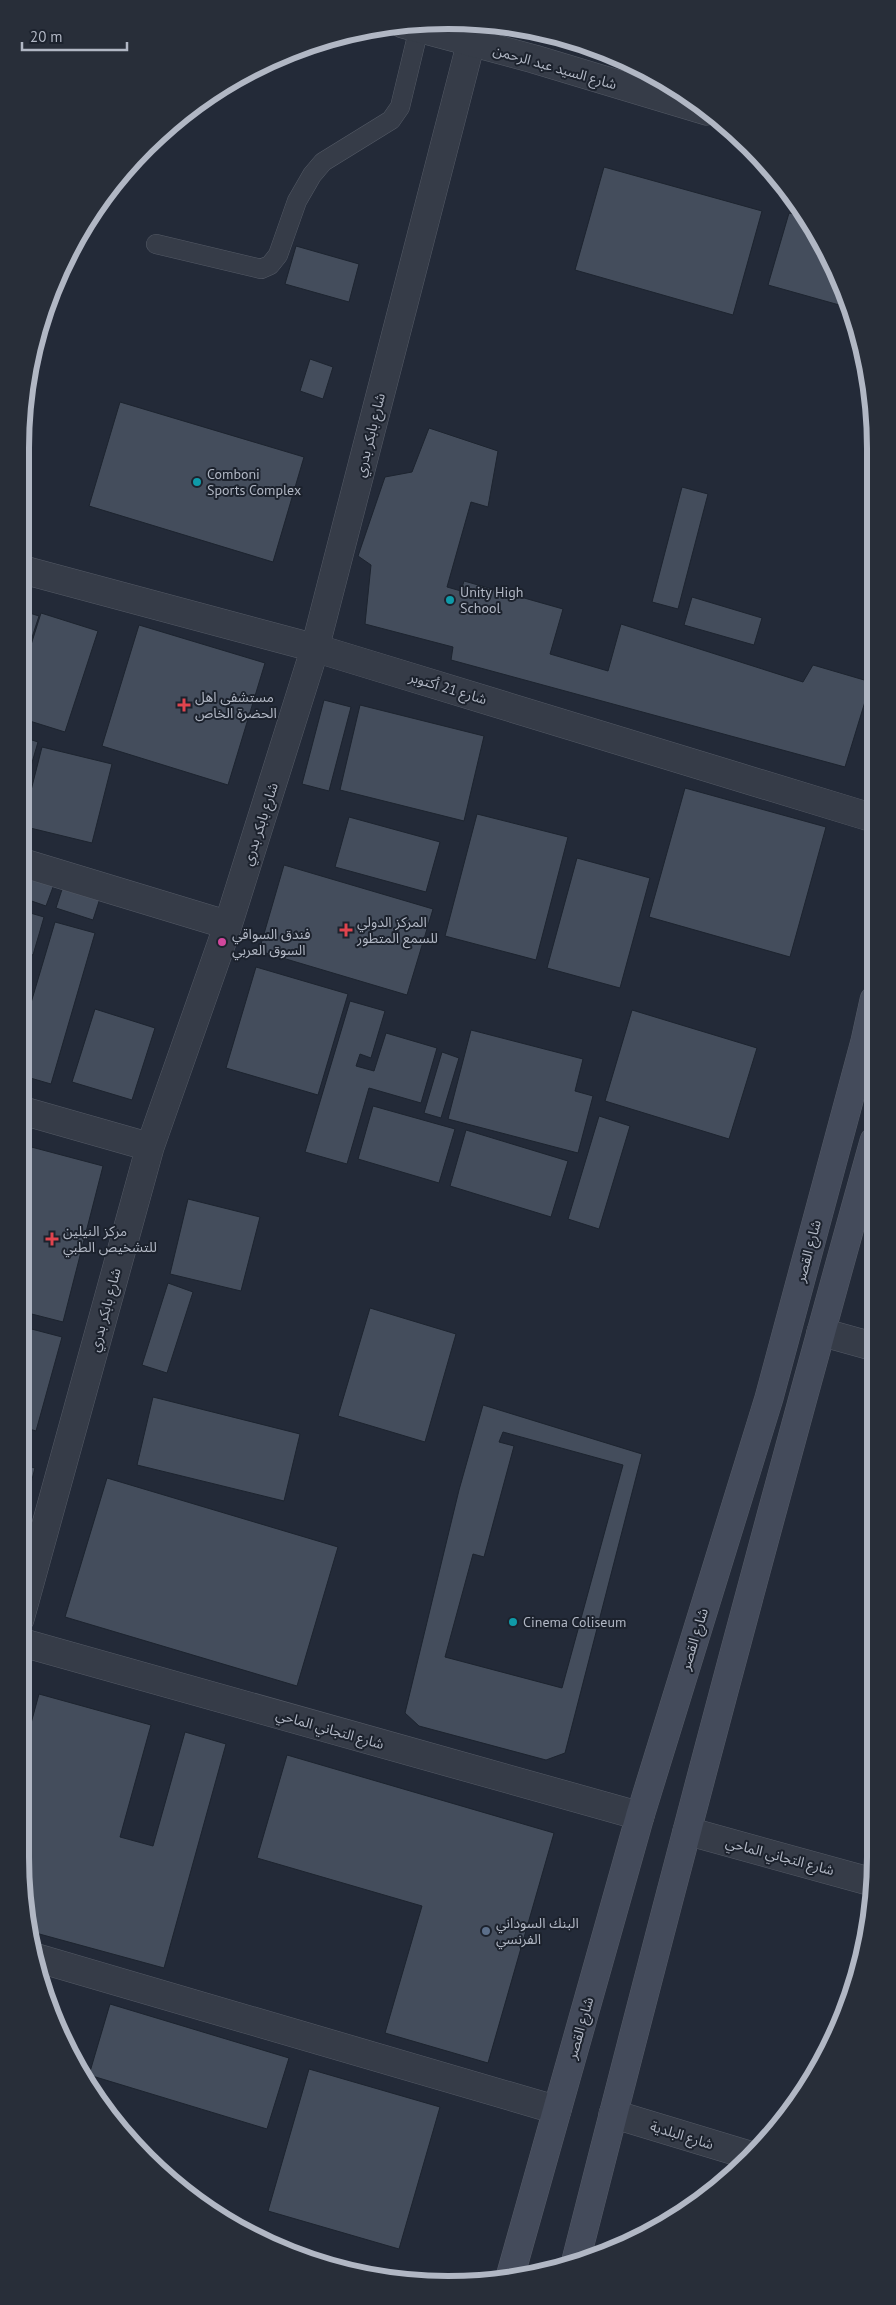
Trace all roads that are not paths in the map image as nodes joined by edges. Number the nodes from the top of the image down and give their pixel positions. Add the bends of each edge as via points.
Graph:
1 (444, 29) edge
2 (410, 31) edge
3 (473, 32) edge
4 (689, 105) edge
5 (156, 244) dead end
6 (29, 571) edge
7 (315, 648) junction
8 (867, 816) edge
9 (29, 865) edge
10 (228, 925) junction
11 (867, 1029) edge
12 (29, 1113) edge
13 (150, 1147) junction
14 (867, 1166) edge
15 (820, 1332) junction
16 (867, 1345) edge
17 (29, 1586) edge
18 (29, 1645) edge
19 (640, 1816) junction
20 (687, 1831) junction
21 (866, 1880) edge
22 (42, 1959) edge
23 (556, 2110) junction
24 (613, 2114) junction
25 (744, 2153) edge
26 (577, 2256) edge
27 (512, 2271) edge

1 - 3 street, شارع السيد عبد الرحمن
2 - 5 lane via 400,108 391,120 323,162 312,174 297,202 278,255 270,265 261,269
3 - 4 street, شارع السيد عبد الرحمن
3 - 7 street, شارع بابكر بدري
6 - 7 street, شارع 21 أكتوبر
7 - 8 street, شارع 21 أكتوبر
7 - 10 street, شارع بابكر بدري
9 - 10 street
10 - 13 street, شارع بابكر بدري
11 - 19 main road, شارع القصر via 768,1398
12 - 13 street
13 - 17 street, شارع بابكر بدري
14 - 15 main road
15 - 16 street
15 - 20 main road
18 - 19 street, شارع التجاني الماحي
19 - 23 main road, شارع القصر
20 - 21 street, شارع التجاني الماحي
20 - 24 main road
22 - 23 street
23 - 27 main road, شارع القصر
24 - 25 street, شارع البلدية
24 - 26 main road

